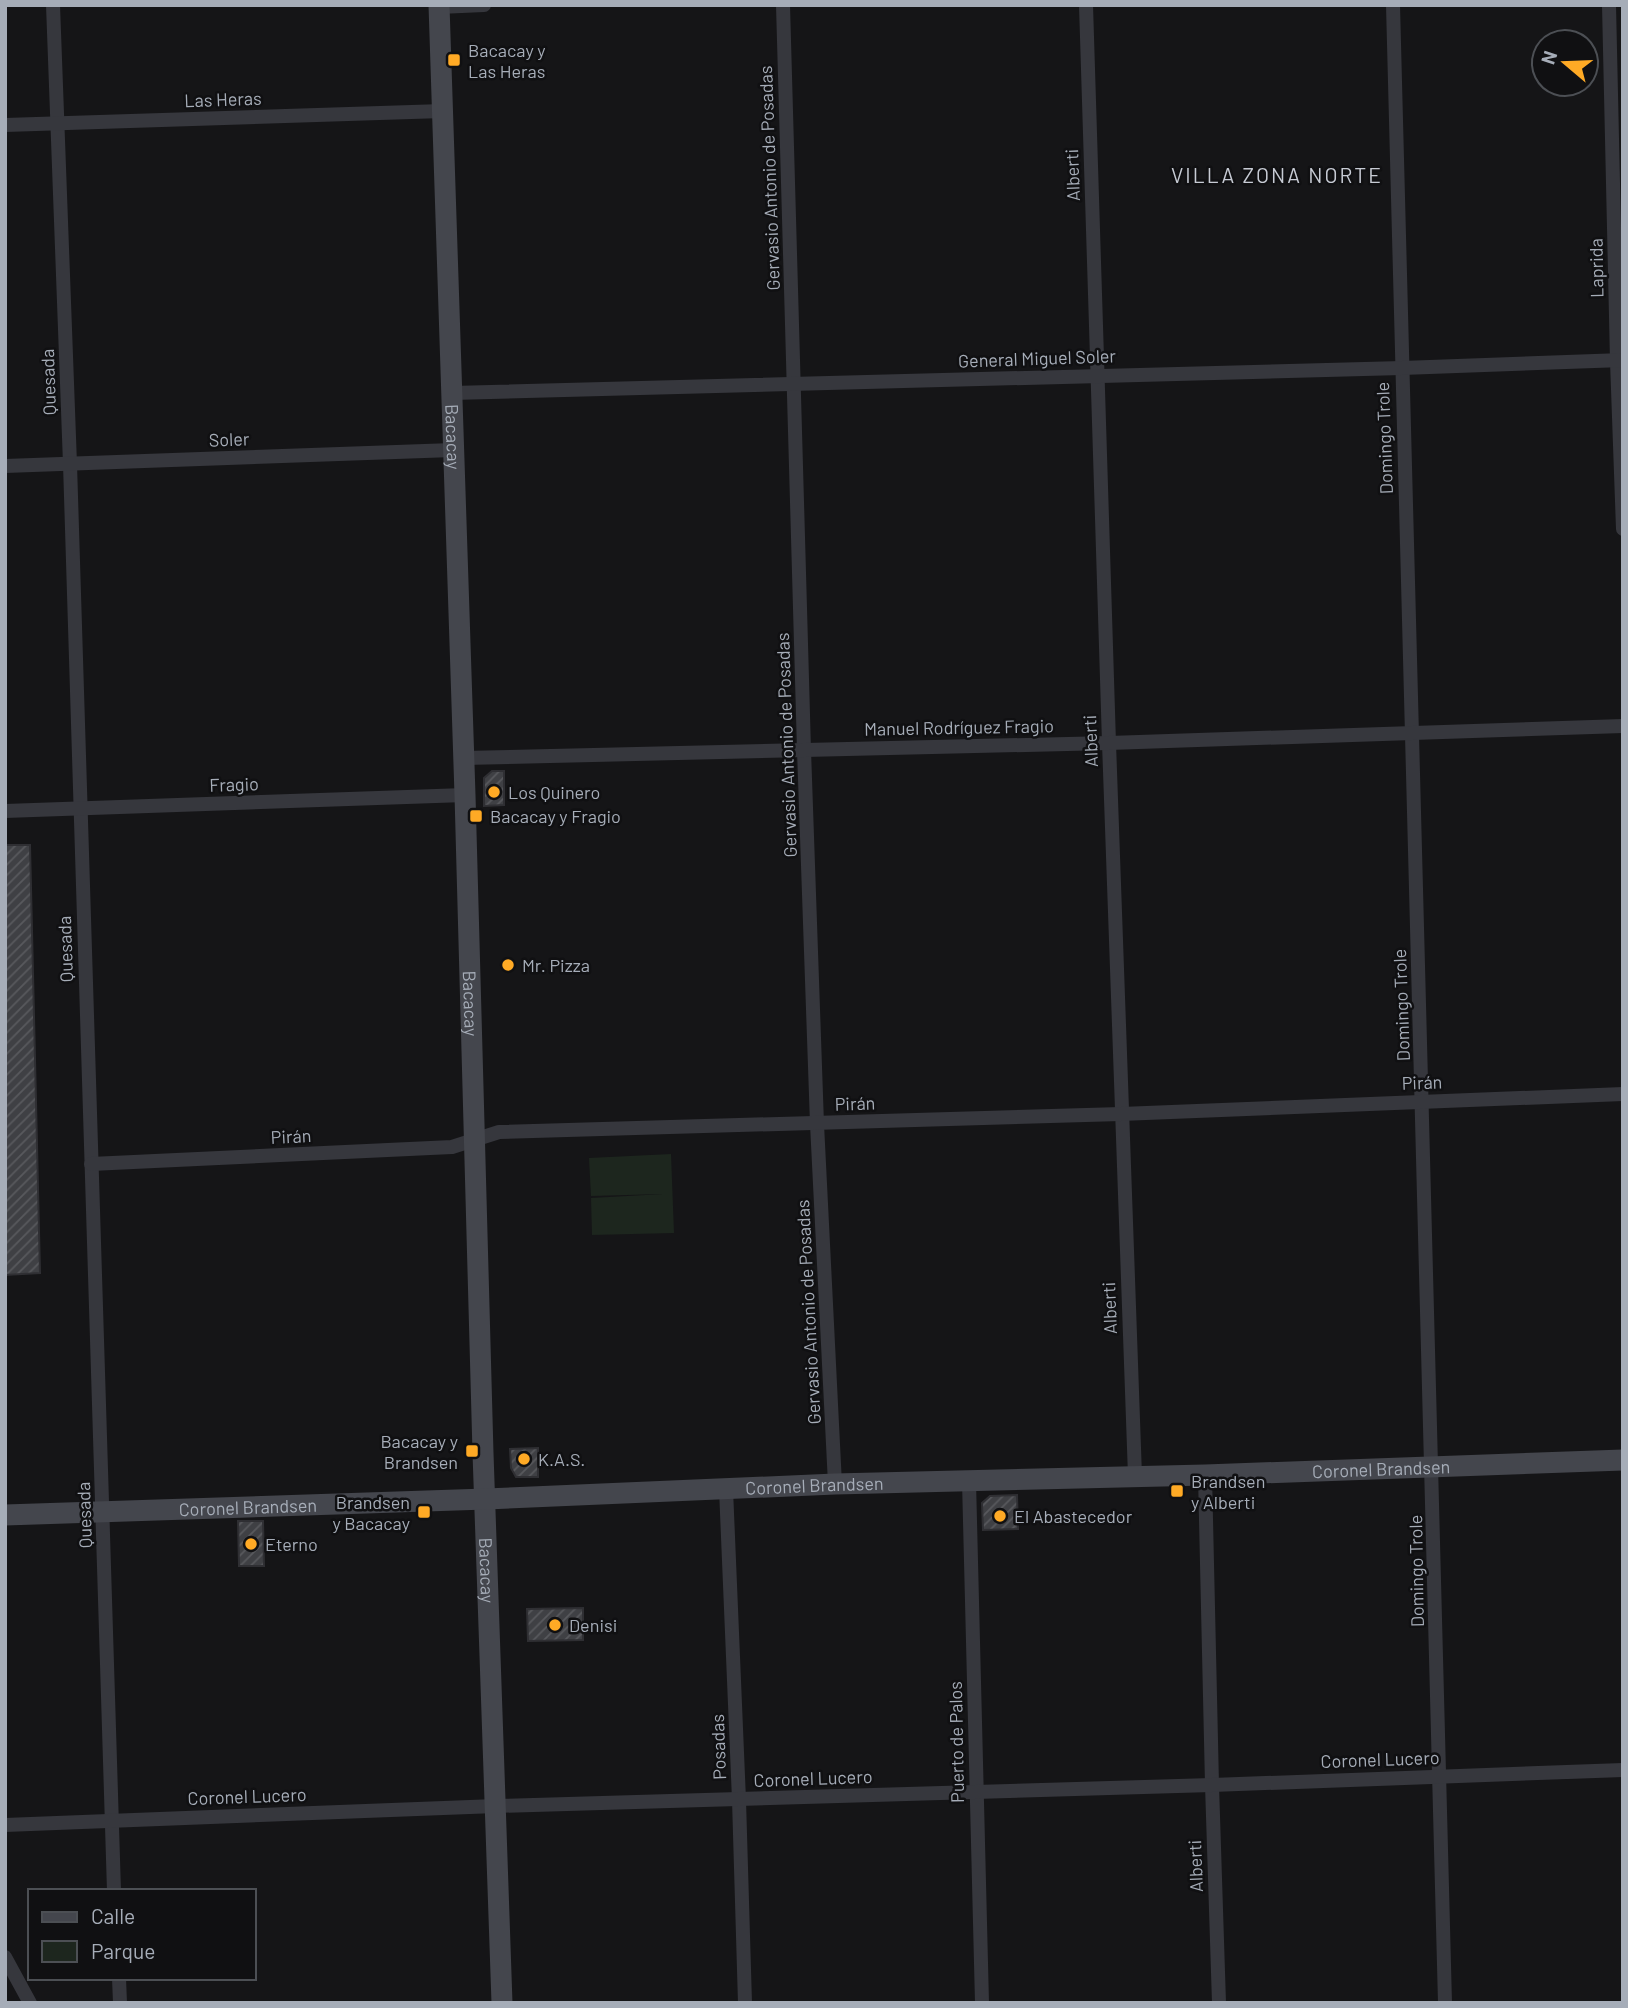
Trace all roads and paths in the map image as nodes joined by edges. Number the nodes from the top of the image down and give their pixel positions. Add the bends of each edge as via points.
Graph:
1 (53, 5) edge
2 (484, 5) edge
3 (783, 5) edge
4 (1086, 5) edge
5 (1393, 5) edge
6 (1609, 5) edge
7 (439, 6) edge
8 (443, 111) junction
9 (57, 124) junction
10 (5, 125) edge
11 (1620, 360) edge
12 (1402, 368) junction
13 (1098, 376) junction
14 (795, 384) junction
15 (452, 393) junction
16 (453, 450) junction
17 (70, 464) junction
18 (5, 466) edge
19 (1623, 529) edge
20 (1623, 726) edge
21 (1412, 733) junction
22 (1109, 743) junction
23 (804, 750) junction
24 (463, 758) junction
25 (464, 795) junction
26 (80, 809) junction
27 (5, 811) edge
28 (1623, 1094) edge
29 (1423, 1101) junction
30 (1121, 1114) junction
31 (817, 1124) junction
32 (475, 1140) junction
33 (91, 1164) junction
34 (1623, 1460) edge
35 (1432, 1467) junction
36 (1205, 1475) junction
37 (1135, 1476) junction
38 (968, 1480) junction
39 (835, 1484) junction
40 (726, 1489) junction
41 (486, 1499) junction
42 (103, 1512) junction
43 (5, 1516) edge
44 (1623, 1770) edge
45 (1440, 1776) junction
46 (1212, 1785) junction
47 (976, 1792) junction
48 (740, 1800) junction
49 (496, 1806) junction
50 (111, 1820) junction
51 (5, 1825) edge
52 (114, 1889) edge
53 (5, 1957) edge
54 (119, 1980) edge
55 (30, 2003) edge
56 (120, 2003) edge
57 (502, 2003) edge
58 (745, 2003) edge
59 (982, 2003) edge
60 (1219, 2003) edge
61 (1445, 2003) edge

1 - 9 street, Quesada
2 - 7 street
3 - 14 street, Gervasio Antonio de Posadas
4 - 13 street, Alberti
5 - 12 street, Domingo Trole
6 - 11 street, Laprida
7 - 8 street, Bacacay
8 - 9 street, Las Heras
8 - 15 street, Bacacay
9 - 10 street, Las Heras
9 - 17 street, Quesada
11 - 12 street, General Miguel Soler
11 - 19 street, Laprida
12 - 13 street, General Miguel Soler
12 - 21 street, Domingo Trole
13 - 14 street, General Miguel Soler
13 - 22 street, Alberti
14 - 15 street, General Miguel Soler
14 - 23 street, Gervasio Antonio de Posadas
15 - 16 street, Bacacay
16 - 17 street, Soler
16 - 24 street, Bacacay
17 - 18 street, Soler
17 - 26 street, Quesada
20 - 21 street, Manuel Rodríguez Fragio
21 - 22 street, Manuel Rodríguez Fragio
21 - 29 street, Domingo Trole
22 - 23 street, Manuel Rodríguez Fragio
22 - 30 street, Alberti
23 - 24 street, Manuel Rodríguez Fragio
23 - 31 street, Gervasio Antonio de Posadas
24 - 25 street, Bacacay
25 - 26 street, Fragio
25 - 32 street, Bacacay
26 - 27 street, Fragio
26 - 33 street, Quesada
28 - 29 street, Pirán
29 - 30 street, Pirán
29 - 35 street, Domingo Trole
30 - 31 street, Pirán
30 - 37 street, Alberti
31 - 32 street, Pirán via 499,1132
31 - 39 street, Gervasio Antonio de Posadas
32 - 33 street, Pirán via 452,1147
32 - 41 street, Bacacay
33 - 42 street, Quesada
34 - 35 street, Coronel Brandsen
35 - 36 street, Coronel Brandsen
35 - 45 street, Domingo Trole
36 - 37 street, Coronel Brandsen
36 - 46 street, Alberti
37 - 38 street, Coronel Brandsen
38 - 39 street, Coronel Brandsen
38 - 47 street, Puerto de Palos
39 - 40 street, Coronel Brandsen
40 - 41 street, Coronel Brandsen
40 - 48 street, Posadas
41 - 42 street, Coronel Brandsen
41 - 49 street, Bacacay
42 - 43 street, Coronel Brandsen
42 - 50 street, Quesada
44 - 45 street, Coronel Lucero
45 - 46 street, Coronel Lucero
45 - 61 street, Domingo Trole
46 - 47 street, Coronel Lucero
46 - 60 street, Alberti
47 - 48 street, Coronel Lucero
47 - 59 street, Puerto de Palos
48 - 49 street, Coronel Lucero
48 - 58 street, Posadas
49 - 50 street, Coronel Lucero
49 - 57 street, Bacacay
50 - 51 street, Coronel Lucero
50 - 52 street, Quesada
53 - 55 street
54 - 56 street

